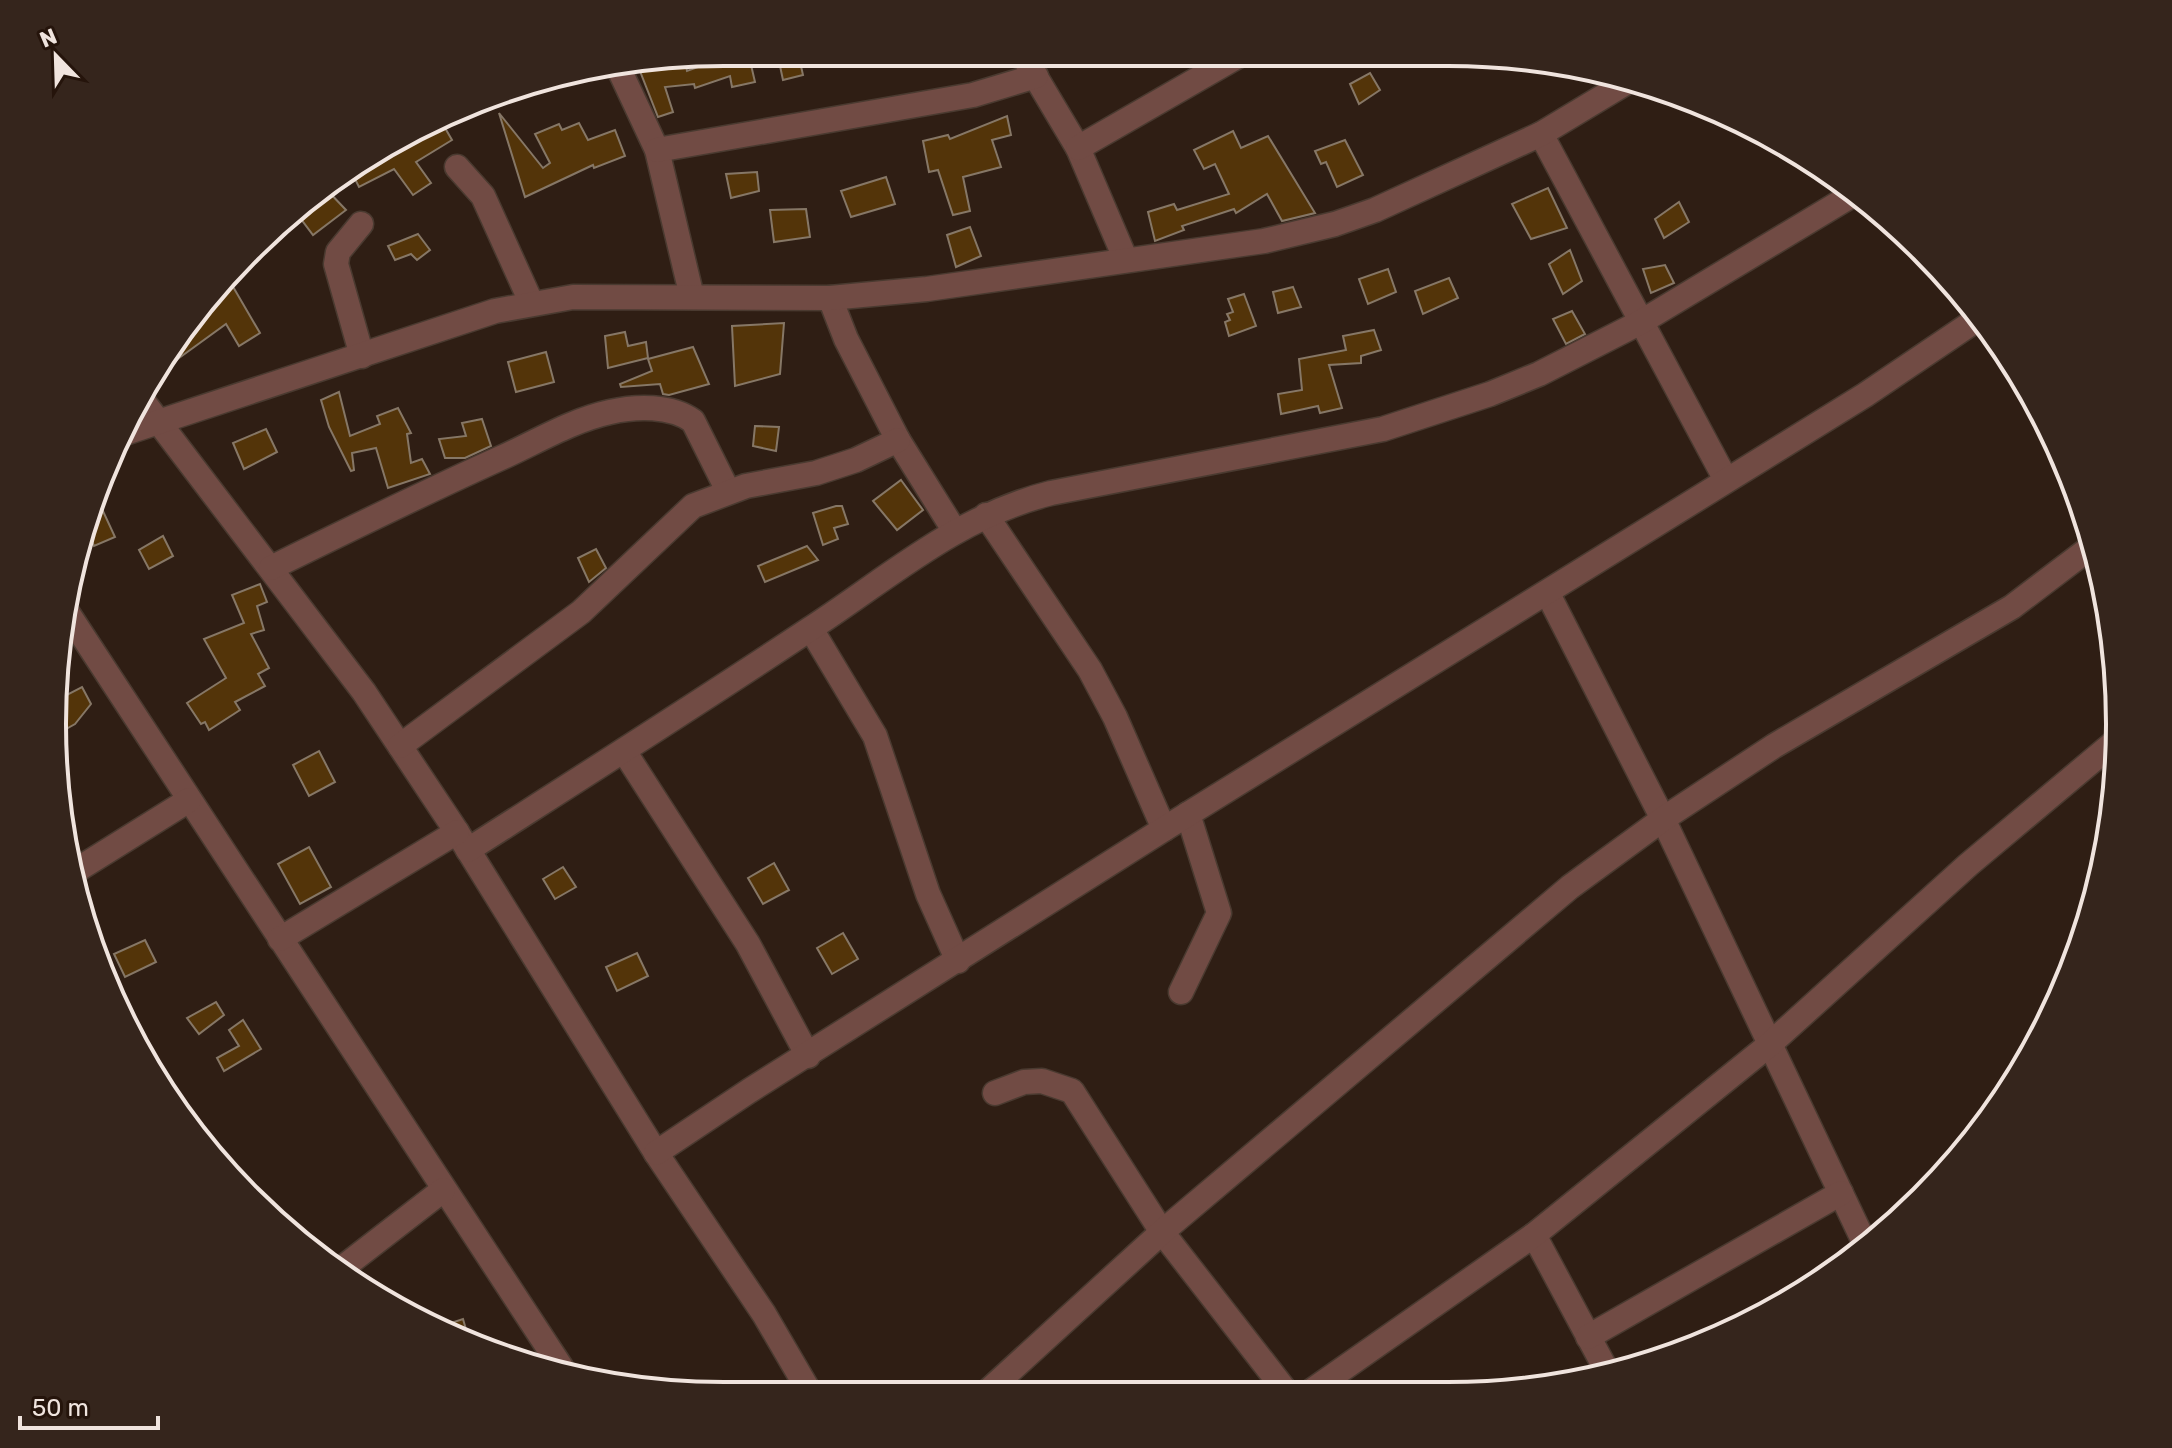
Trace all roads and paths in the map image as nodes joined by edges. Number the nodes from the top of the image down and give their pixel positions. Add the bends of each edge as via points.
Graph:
1 (1030, 66) edge
2 (1221, 66) edge
3 (622, 75) edge
4 (1036, 76) junction
5 (1618, 88) edge
6 (1541, 134) junction
7 (1078, 148) junction
8 (657, 150) junction
9 (457, 167) dead end
10 (1845, 199) edge
11 (361, 224) dead end
12 (1125, 258) junction
13 (692, 297) junction
14 (830, 298) junction
15 (531, 302) junction
16 (1641, 322) junction
17 (1971, 324) edge
18 (362, 356) junction
19 (148, 407) edge
20 (159, 420) junction
21 (136, 429) edge
22 (898, 440) junction
23 (1726, 480) junction
24 (728, 491) junction
25 (986, 515) junction
26 (954, 530) junction
27 (2084, 553) edge
28 (271, 568) junction
29 (1548, 594) junction
30 (74, 623) edge
31 (811, 629) junction
32 (400, 746) junction
33 (2105, 750) edge
34 (624, 751) junction
35 (189, 800) junction
36 (1188, 814) junction
37 (1663, 819) junction
38 (1164, 829) junction
39 (462, 841) junction
40 (82, 867) edge
41 (280, 939) junction
42 (958, 961) junction
43 (1181, 992) dead end
44 (1769, 1045) junction
45 (808, 1056) junction
46 (995, 1093) dead end
47 (656, 1153) junction
48 (443, 1190) junction
49 (1841, 1193) junction
50 (1162, 1232) junction
51 (1534, 1235) junction
52 (1861, 1236) edge
53 (348, 1264) edge
54 (1588, 1337) junction
55 (539, 1352) edge
56 (1603, 1363) edge
57 (804, 1382) edge
58 (998, 1382) edge
59 (1279, 1382) edge
60 (1324, 1382) edge

1 - 4 street
2 - 7 street
3 - 8 street
4 - 7 street
4 - 8 street via 973,95
5 - 6 street
6 - 12 street via 1335,224 1264,241
6 - 16 street
7 - 12 street
8 - 13 street
9 - 15 street via 483,196
10 - 16 street
11 - 18 street via 338,252 336,264
12 - 14 street via 927,289
13 - 14 street
13 - 15 street
14 - 22 street
15 - 18 street
16 - 23 street
16 - 25 street via 1539,374 1438,413 1383,429 1051,493
17 - 23 street
18 - 20 street
19 - 20 street
20 - 21 street
20 - 28 street
22 - 24 street via 816,473
22 - 26 street
23 - 29 street
24 - 28 street via 700,433 685,415 613,411 482,466
24 - 32 street via 693,506 581,612
25 - 26 street
25 - 38 street via 1090,670
26 - 31 street
27 - 37 street via 1966,637 1838,707
28 - 32 street
29 - 36 street
29 - 37 street
30 - 35 street
31 - 34 street
31 - 42 street via 875,736 928,894
32 - 39 street
33 - 44 street via 1968,865
34 - 39 street
34 - 45 street via 748,944
35 - 40 street
35 - 41 street
36 - 38 street
36 - 43 street via 1219,913
37 - 44 street
37 - 50 street via 1524,923
38 - 42 street
39 - 41 street
39 - 47 street
41 - 48 street
42 - 45 street
44 - 49 street
44 - 51 street
45 - 47 street
46 - 50 street via 1033,1082 1072,1091
47 - 57 street
48 - 53 street
48 - 55 street
49 - 52 street
49 - 54 street
50 - 58 street
50 - 59 street
51 - 54 street
51 - 60 street
54 - 56 street

